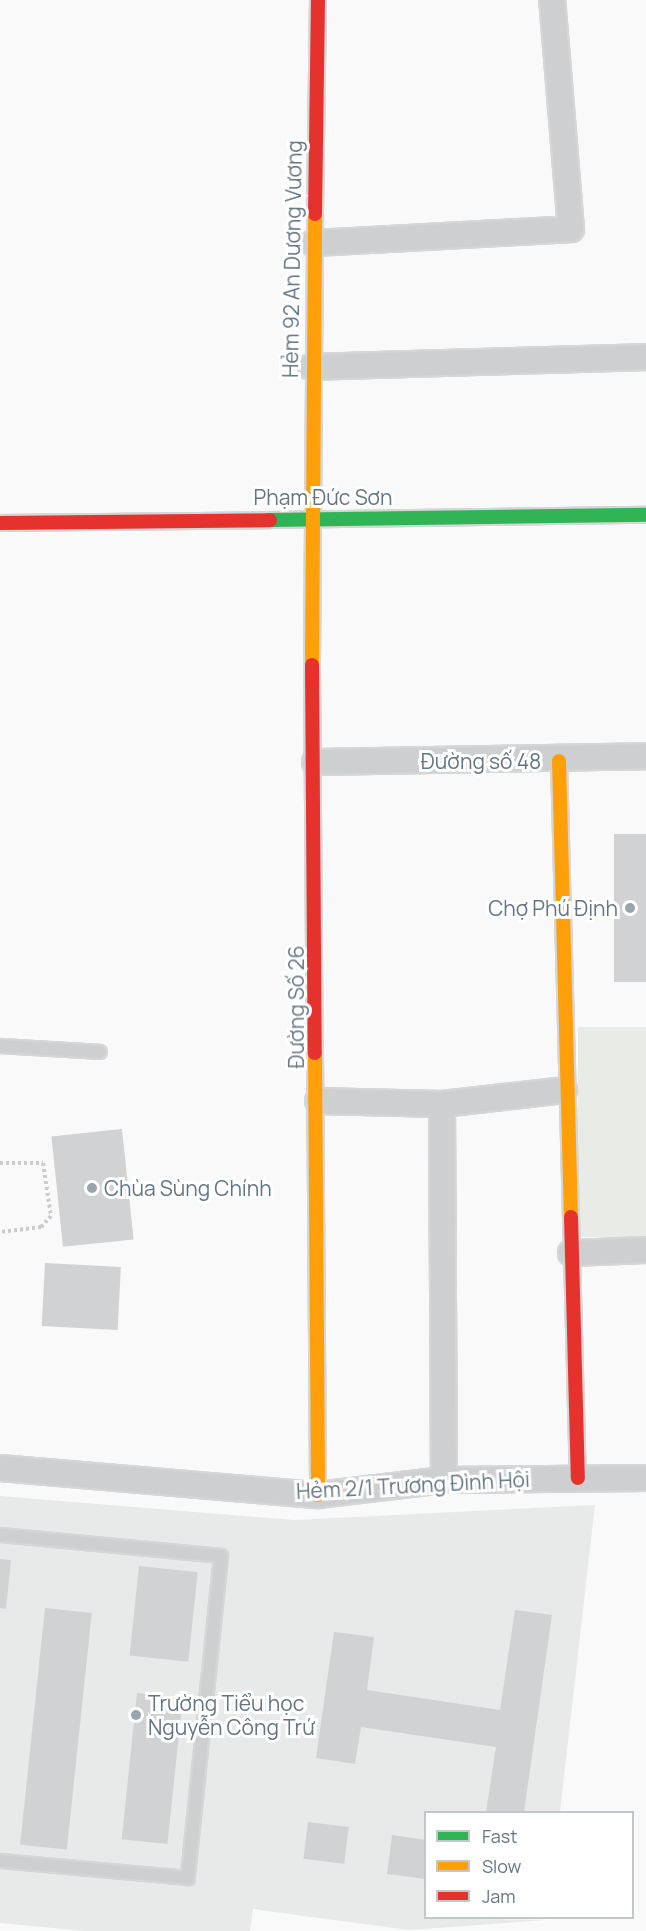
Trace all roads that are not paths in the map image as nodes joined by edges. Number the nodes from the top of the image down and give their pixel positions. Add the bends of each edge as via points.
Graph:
1 (318, 0) edge
2 (552, 0) edge
3 (313, 243) junction
4 (646, 357) edge
5 (311, 368) junction
6 (646, 515) edge
7 (311, 519) junction
8 (0, 523) edge
9 (646, 756) edge
10 (559, 761) junction
11 (315, 762) junction
12 (0, 1046) edge
13 (100, 1052) dead end
14 (564, 1090) junction
15 (318, 1101) junction
16 (442, 1104) junction
17 (646, 1250) edge
18 (571, 1253) junction
19 (0, 1468) edge
20 (578, 1478) junction
21 (646, 1478) edge
22 (444, 1480) junction
23 (318, 1495) junction
24 (0, 1535) edge
25 (0, 1861) edge

1 - 3 street, Hẻm 92 An Dương Vương
2 - 3 street via 571,229
3 - 5 street, Hẻm 92 An Dương Vương
4 - 5 street
5 - 7 street, Hẻm 92 An Dương Vương
6 - 7 street, Phạm Đức Sơn
7 - 8 street, Phạm Đức Sơn
7 - 11 street, Đường Số 26
9 - 10 street, Đường số 48
10 - 11 street, Đường số 48
10 - 14 street
11 - 15 street, Đường Số 26
12 - 13 lane
14 - 16 street
14 - 18 street
15 - 16 street
15 - 23 street, Đường Số 26
16 - 22 street
17 - 18 street
18 - 20 street
19 - 23 street, Hẻm 2/1 Trương Đình Hội
20 - 21 street, Hẻm 2/1 Trương Đình Hội
20 - 22 street, Hẻm 2/1 Trương Đình Hội
22 - 23 street, Hẻm 2/1 Trương Đình Hội
24 - 25 lane via 221,1556 188,1878

